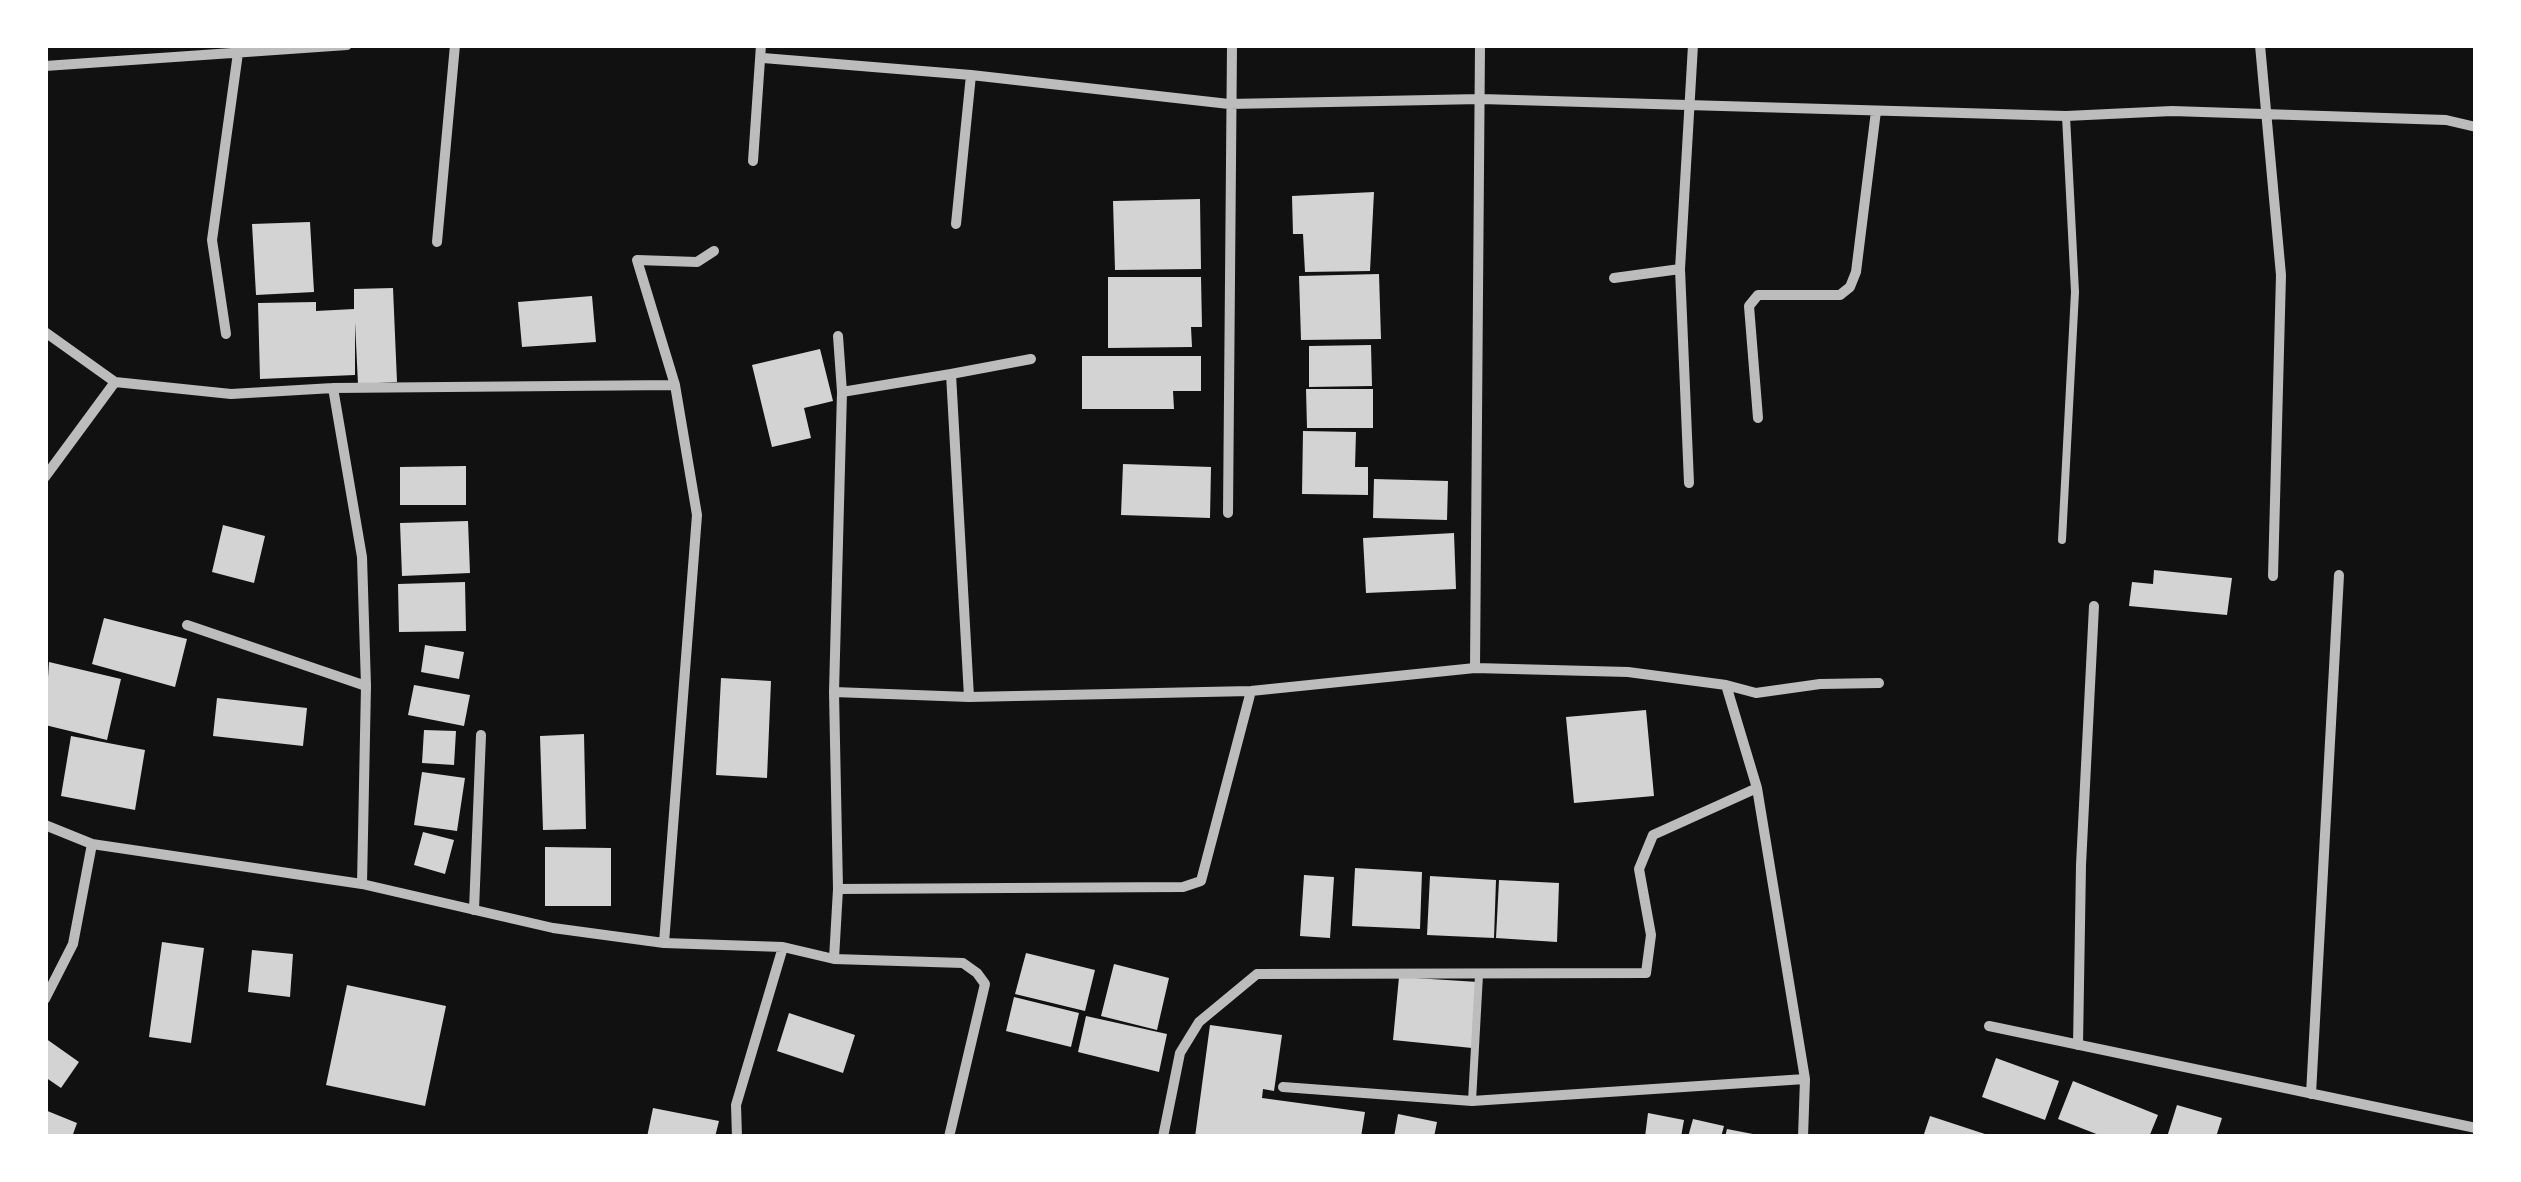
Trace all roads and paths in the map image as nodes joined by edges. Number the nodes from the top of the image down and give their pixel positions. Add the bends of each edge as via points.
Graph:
1 (347, 45) edge
2 (455, 45) edge
3 (1232, 45) edge
4 (1480, 45) edge
5 (1693, 45) edge
6 (2260, 45) edge
7 (762, 51) edge
8 (238, 53) junction
9 (45, 66) edge
10 (971, 75) junction
11 (1481, 98) junction
12 (1229, 104) junction
13 (1692, 106) junction
14 (1876, 111) junction
15 (2066, 116) junction
16 (2268, 118) junction
17 (2476, 127) edge
18 (753, 161) dead end
19 (956, 224) dead end
20 (437, 242) dead end
21 (714, 251) dead end
22 (1680, 269) junction
23 (1614, 278) dead end
24 (45, 332) edge
25 (226, 334) dead end
26 (838, 336) dead end
27 (1030, 359) dead end
28 (951, 374) junction
29 (115, 382) junction
30 (675, 385) junction
31 (333, 388) junction
32 (842, 392) junction
33 (1758, 418) dead end
34 (45, 477) edge
35 (1689, 483) dead end
36 (1228, 513) dead end
37 (2062, 540) dead end
38 (2273, 576) dead end
39 (2339, 576) dead end
40 (2094, 606) dead end
41 (186, 625) dead end
42 (1475, 668) junction
43 (1878, 683) dead end
44 (1726, 685) junction
45 (366, 686) junction
46 (1251, 691) junction
47 (834, 692) junction
48 (969, 697) junction
49 (481, 735) dead end
50 (1757, 788) junction
51 (45, 825) edge
52 (92, 844) junction
53 (362, 884) junction
54 (838, 889) junction
55 (474, 910) junction
56 (664, 943) junction
57 (782, 947) junction
58 (834, 959) junction
59 (1479, 975) junction
60 (45, 999) edge
61 (1989, 1026) dead end
62 (2078, 1046) junction
63 (1805, 1078) junction
64 (1284, 1087) dead end
65 (2311, 1094) junction
66 (1472, 1101) junction
67 (2476, 1128) edge
68 (736, 1137) edge
69 (949, 1137) edge
70 (1162, 1137) edge
71 (1803, 1137) edge

1 - 8 street
2 - 20 street
3 - 12 street
4 - 11 street
5 - 13 street
6 - 16 street
7 - 10 street
7 - 18 street
8 - 9 street
8 - 25 street via 212,240
10 - 12 street
10 - 19 street
11 - 12 street
11 - 13 street
11 - 42 street
12 - 36 street
13 - 14 street
13 - 22 street
14 - 15 street
14 - 33 street via 1850,287 1840,295 1758,295 1749,306
15 - 16 street via 2172,112
15 - 37 lane via 2075,292
16 - 17 street via 2446,120
16 - 38 street via 2280,275
21 - 30 street via 697,262 637,260
22 - 23 street
22 - 35 street
24 - 29 street
26 - 32 street
27 - 28 street
28 - 32 street
28 - 48 street
29 - 31 street via 231,394
29 - 34 street
30 - 31 street
30 - 56 street via 697,515
31 - 45 street via 362,557
32 - 47 street
39 - 65 street
40 - 62 street
41 - 45 street
42 - 44 street via 1628,672
42 - 46 street
43 - 44 street via 1756,693
44 - 50 street
45 - 53 street
46 - 48 street
46 - 54 street via 1201,881 1183,887
47 - 48 street
47 - 54 street
49 - 55 street
50 - 59 street via 1653,835 1639,869 1651,936 1646,973
50 - 63 street
51 - 52 street
52 - 53 street
52 - 60 street via 73,944
53 - 55 street
54 - 58 street
55 - 56 street
56 - 57 street
57 - 58 street
57 - 68 street via 736,1105
58 - 69 street via 963,963 984,984
59 - 66 lane
59 - 70 street via 1258,974 1199,1022 1180,1053
61 - 62 street
62 - 65 street
63 - 66 street
63 - 71 street
64 - 66 street
65 - 67 street

